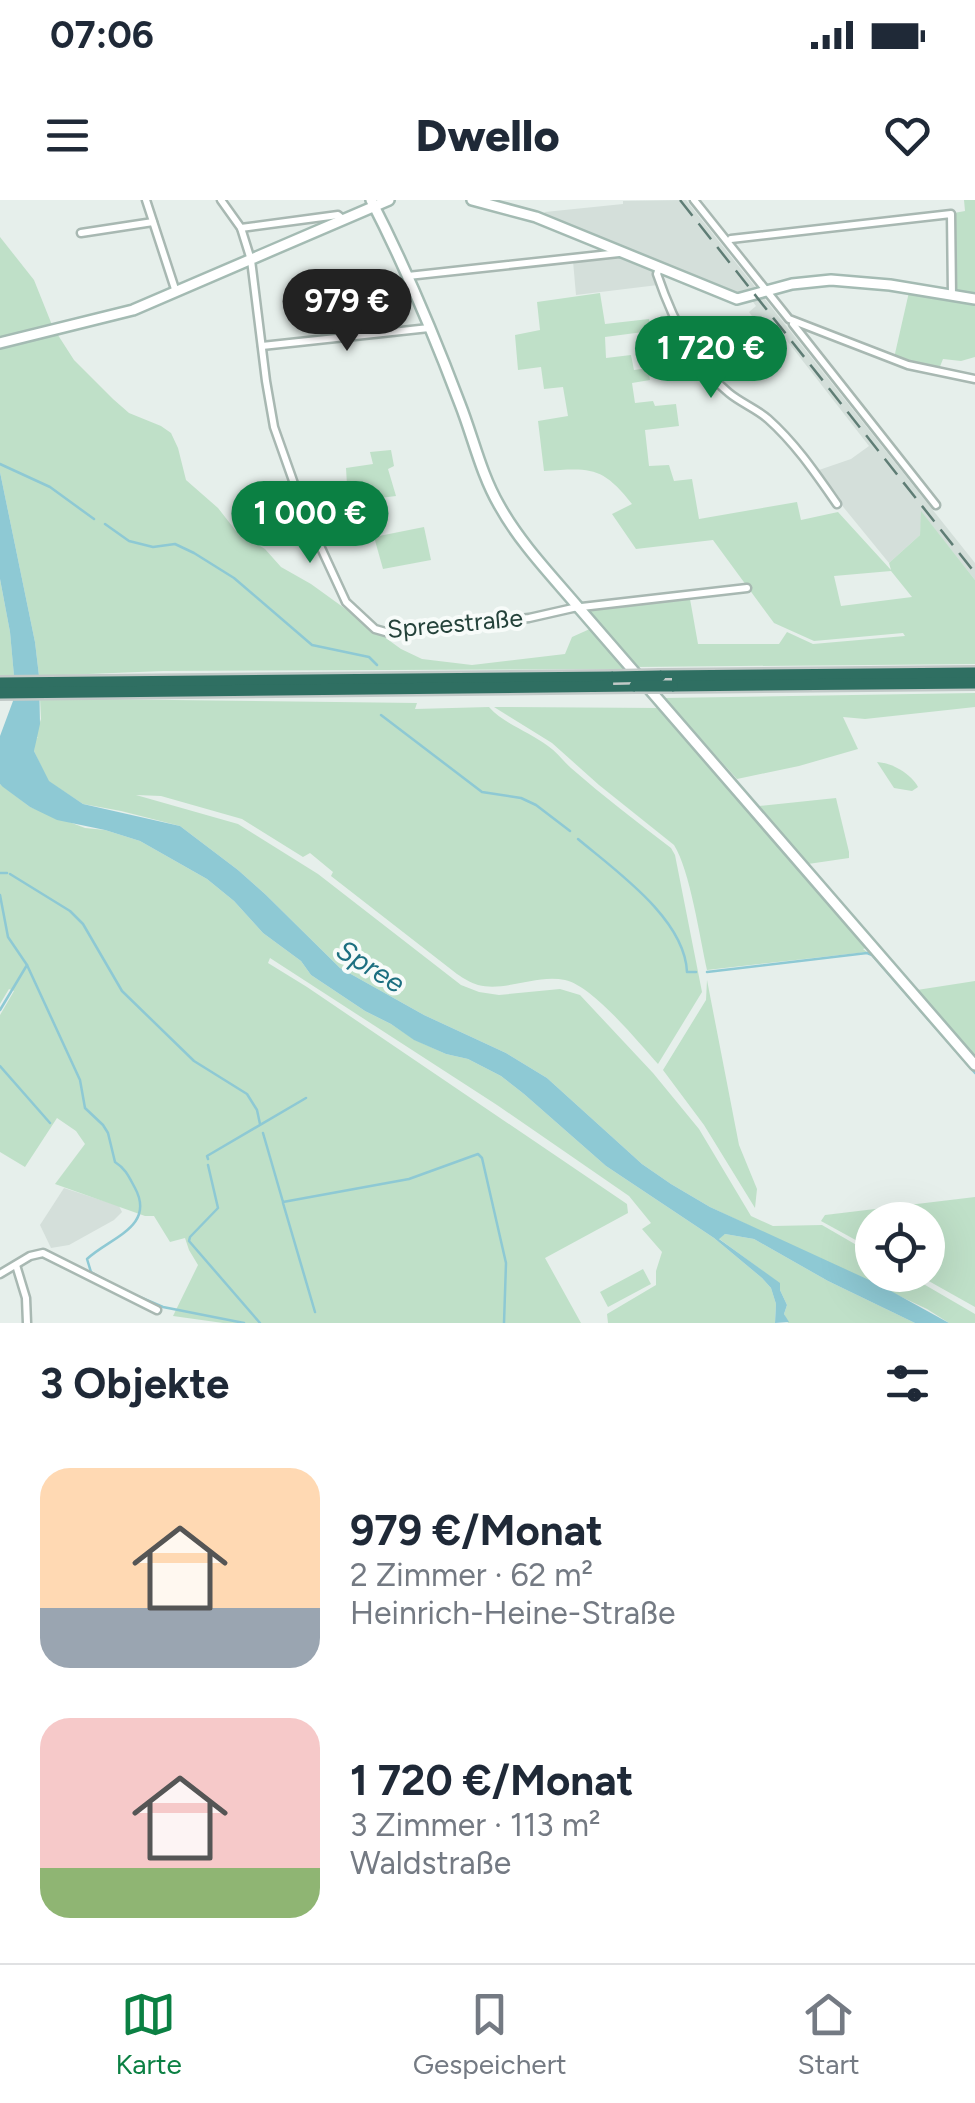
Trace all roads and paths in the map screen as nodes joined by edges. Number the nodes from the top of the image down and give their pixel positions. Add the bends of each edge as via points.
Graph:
1 (146, 200) edge
2 (220, 200) edge
3 (389, 200) edge
4 (472, 200) edge
5 (694, 200) edge
6 (372, 203) edge
7 (343, 219) junction
8 (153, 222) junction
9 (241, 228) junction
10 (81, 232) dead end
11 (731, 239) dead end
12 (620, 252) junction
13 (251, 260) junction
14 (658, 268) junction
15 (407, 276) junction
16 (766, 291) junction
17 (176, 293) junction
18 (952, 295) junction
19 (975, 299) edge
20 (789, 320) junction
21 (429, 328) junction
22 (0, 343) edge
23 (262, 346) junction
24 (975, 379) edge
25 (838, 504) dead end
26 (936, 505) dead end
27 (747, 588) dead end
28 (579, 608) junction
29 (975, 673) edge
30 (975, 683) edge
31 (0, 684) edge
32 (53, 688) junction
33 (0, 693) edge
34 (975, 1065) edge
35 (16, 1264) junction
36 (0, 1274) edge
37 (156, 1310) dead end
38 (27, 1323) edge

1 - 8 street
2 - 9 street, Spreestraße
3 - 6 street
4 - 12 street via 536,217
5 - 16 street
6 - 7 street
6 - 15 street
7 - 9 street
7 - 13 street
8 - 10 street
8 - 17 street
9 - 13 street, Spreestraße
11 - 18 street via 952,214
12 - 14 street
12 - 15 street
13 - 17 street
13 - 23 street, Spreestraße
14 - 16 street via 737,299
14 - 25 street via 662,289 706,369 766,416
15 - 21 street
16 - 18 street via 837,280
16 - 20 street
17 - 22 street
18 - 19 street
20 - 24 street via 908,365
20 - 26 street
21 - 23 street
21 - 28 street via 499,505
23 - 28 street, Spreestraße via 274,427 303,509 346,602 375,629 406,631
27 - 28 street, Spreestraße
28 - 34 street
29 - 32 highway, bridge
30 - 32 highway, bridge
31 - 32 highway
32 - 33 highway
35 - 36 street
35 - 37 street via 44,1252
35 - 38 street

